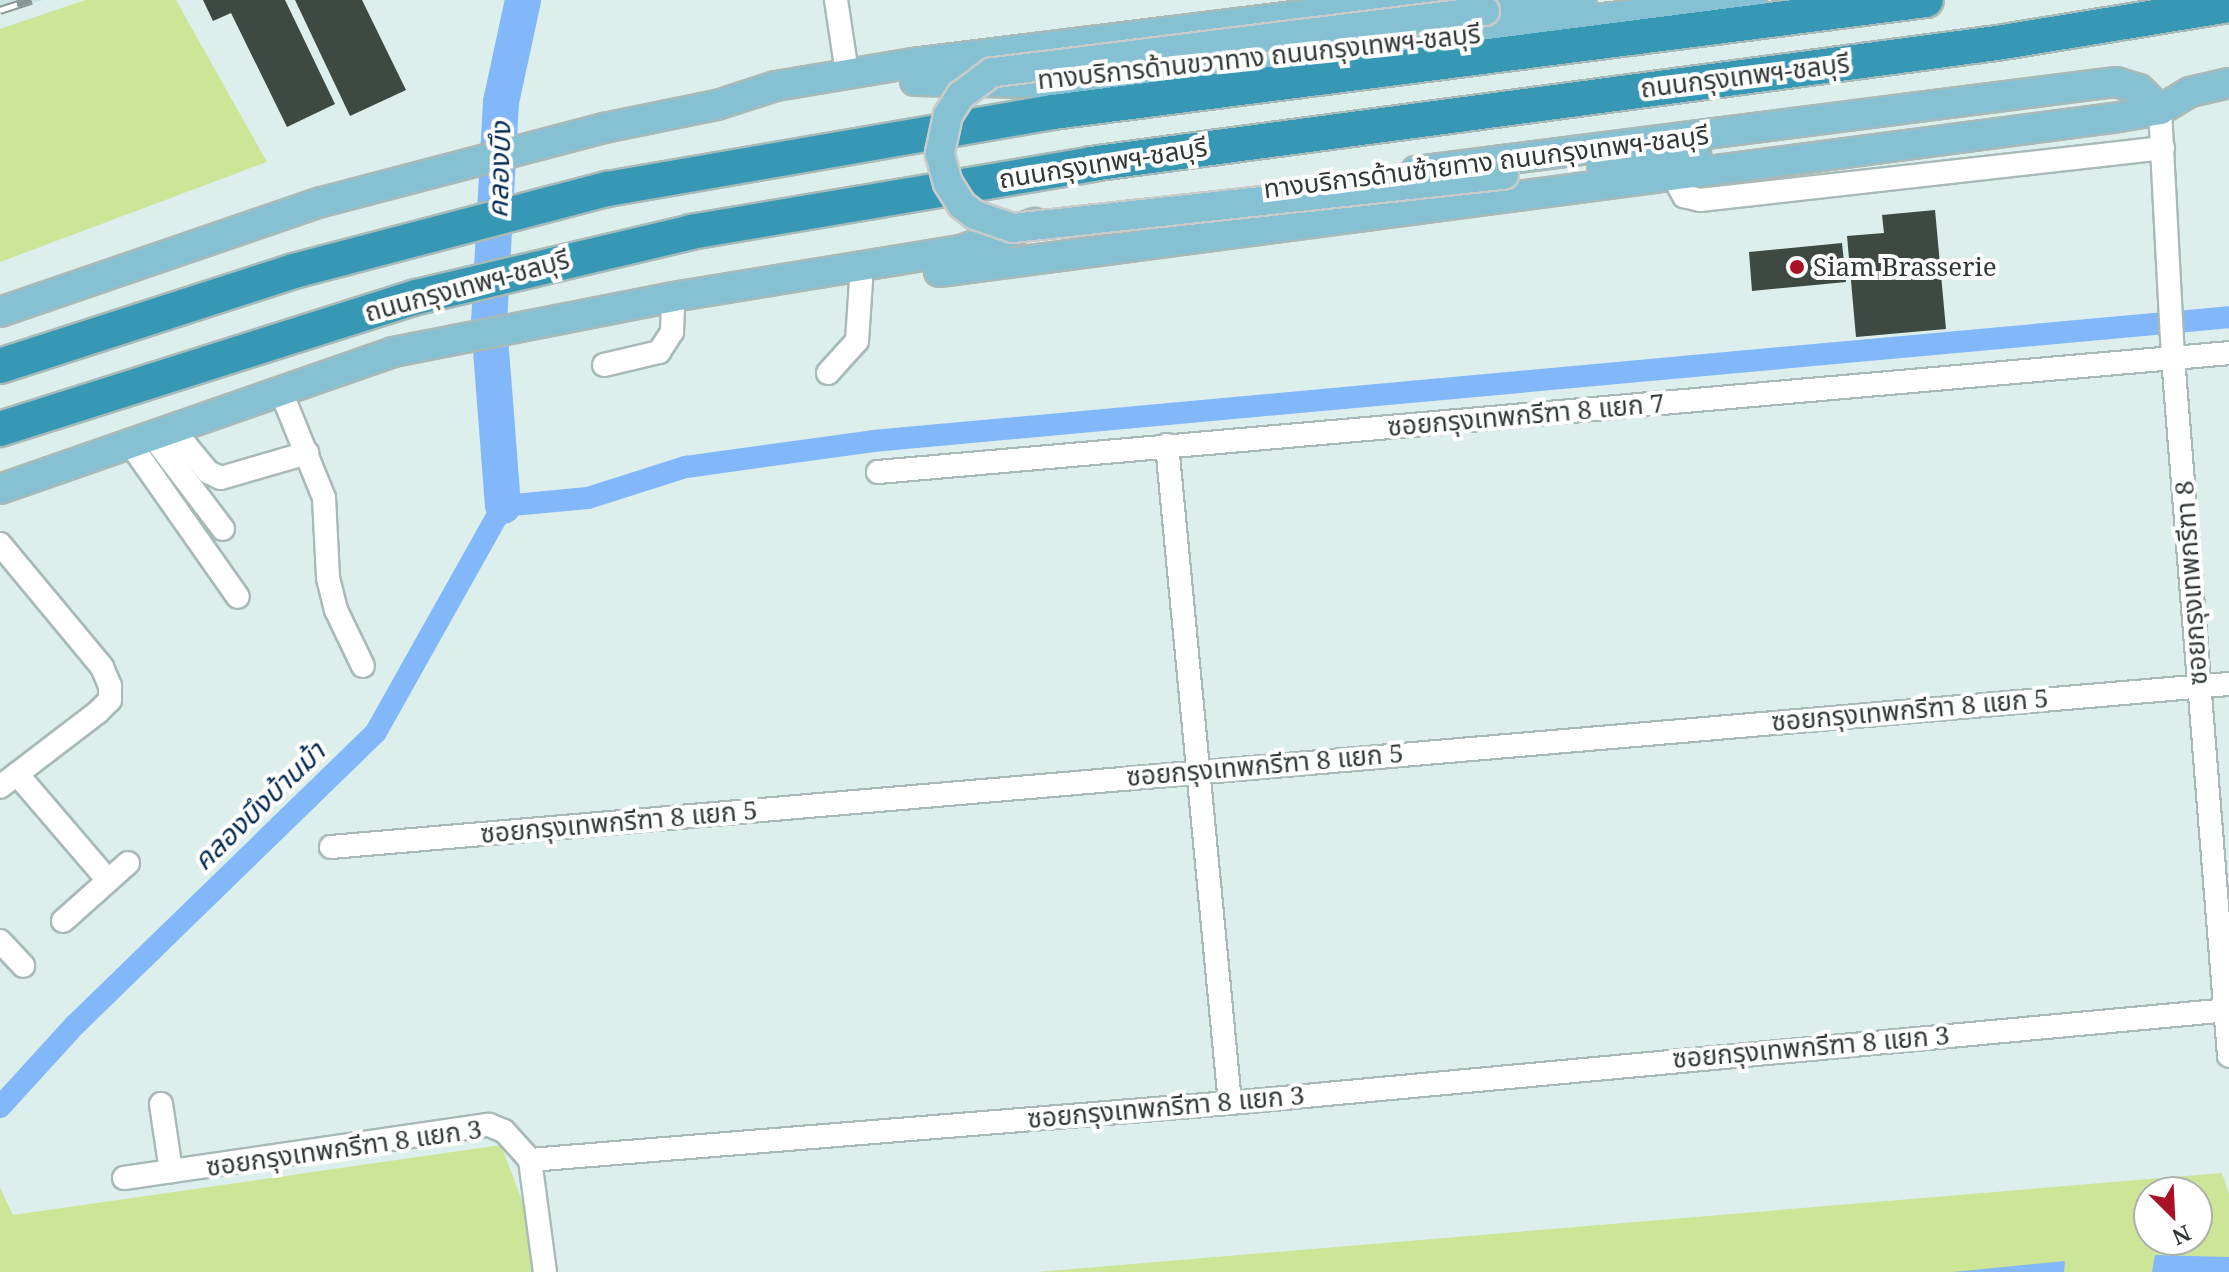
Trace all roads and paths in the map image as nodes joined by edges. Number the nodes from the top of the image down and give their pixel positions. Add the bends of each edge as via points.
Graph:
1 (836, 0) edge
2 (1423, 0) edge
3 (1581, 0) edge
4 (1752, 0) edge
5 (1926, 0) edge
6 (2229, 5) edge
7 (1265, 10) edge
8 (847, 73) junction
9 (2229, 83) edge
10 (2091, 84) junction
11 (717, 105) junction
12 (1923, 106) junction
13 (2160, 110) junction
14 (2119, 117) junction
15 (1926, 144) junction
16 (2163, 148) junction
17 (1840, 155) junction
18 (1674, 178) junction
19 (807, 277) junction
20 (861, 280) junction
21 (673, 297) junction
22 (0, 312) edge
23 (2173, 352) junction
24 (2229, 353) edge
25 (604, 365) dead end
26 (0, 366) edge
27 (828, 373) dead end
28 (280, 389) junction
29 (0, 429) edge
30 (150, 434) junction
31 (1167, 445) junction
32 (307, 453) junction
33 (878, 472) dead end
34 (0, 489) edge
35 (223, 529) dead end
36 (0, 544) edge
37 (238, 597) dead end
38 (363, 666) dead end
39 (2229, 684) edge
40 (2199, 686) junction
41 (1198, 771) junction
42 (8, 780) edge
43 (331, 847) dead end
44 (128, 863) dead end
45 (108, 880) junction
46 (63, 921) dead end
47 (0, 941) edge
48 (23, 966) dead end
49 (2227, 1010) edge
50 (2229, 1056) edge
51 (1230, 1103) junction
52 (161, 1104) dead end
53 (530, 1160) junction
54 (171, 1171) junction
55 (124, 1178) dead end
56 (545, 1272) edge

1 - 8 street
2 - 7 main road, ทางบริการด้านขวาทาง ถนนกรุงเทพฯ-ชลบุรี
3 - 17 main road, bridge via 992,72 961,95 948,115 940,154 948,183 962,205 985,220 1013,228 1735,152
4 - 11 main road, ทางบริการด้านขวาทาง ถนนกรุงเทพฯ-ชลบุรี via 1105,78 1044,83 947,77 784,103
5 - 26 highway, ถนนกรุงเทพฯ-ชลบุรี via 1053,112 607,189 396,242
6 - 29 highway, ถนนกรุงเทพฯ-ชลบุรี via 1997,43 1091,164 598,252 417,297
7 - 8 main road, ทางบริการด้านขวาทาง ถนนกรุงเทพฯ-ชลบุรี
8 - 11 main road, ทางบริการด้านขวาทาง ถนนกรุงเทพฯ-ชลบุรี via 776,86
9 - 13 main road, ทางบริการด้านซ้ายทาง ถนนกรุงเทพฯ-ชลบุรี via 2190,92
10 - 12 main road, ทางบริการด้านซ้ายทาง ถนนกรุงเทพฯ-ชลบุรี
10 - 13 main road, ทางบริการด้านซ้ายทาง ถนนกรุงเทพฯ-ชลบุรี via 2129,84
10 - 14 main road via 2110,95
11 - 22 main road, ทางบริการด้านขวาทาง ถนนกรุงเทพฯ-ชลบุรี via 604,128 322,202
12 - 15 main road via 1934,122
12 - 19 main road, ทางบริการด้านซ้ายทาง ถนนกรุงเทพฯ-ชลบุรี via 1051,220 979,246
13 - 14 main road, ทางบริการด้านซ้ายทาง ถนนกรุงเทพฯ-ชลบุรี
13 - 16 street, ซอยกรุงเทพกรีฑา 8
14 - 15 main road, ทางบริการด้านซ้ายทาง ถนนกรุงเทพฯ-ชลบุรี
15 - 17 main road, ทางบริการด้านซ้ายทาง ถนนกรุงเทพฯ-ชลบุรี
16 - 18 street via 1700,200 1684,196
16 - 23 street, ซอยกรุงเทพกรีฑา 8
17 - 18 main road, ทางบริการด้านซ้ายทาง ถนนกรุงเทพฯ-ชลบุรี
18 - 20 main road, ทางบริการด้านซ้ายทาง ถนนกรุงเทพฯ-ชลบุรี
19 - 20 main road, ทางบริการด้านซ้ายทาง ถนนกรุงเทพฯ-ชลบุรี
19 - 21 main road, ทางบริการด้านซ้ายทาง ถนนกรุงเทพฯ-ชลบุรี
20 - 27 street via 857,341
21 - 25 street via 672,332 659,352
21 - 28 main road, ทางบริการด้านซ้ายทาง ถนนกรุงเทพฯ-ชลบุรี via 393,352
23 - 24 street, ซอยกรุงเทพกรีฑา 8 แยก 7
23 - 31 street, ซอยกรุงเทพกรีฑา 8 แยก 7
23 - 40 street, ซอยกรุงเทพกรีฑา 8
28 - 30 main road, ทางบริการด้านซ้ายทาง ถนนกรุงเทพฯ-ชลบุรี
28 - 32 street
30 - 32 street via 221,478
30 - 34 main road, ทางบริการด้านซ้ายทาง ถนนกรุงเทพฯ-ชลบุรี
30 - 35 street
30 - 37 street
31 - 33 street, ซอยกรุงเทพกรีฑา 8 แยก 7
31 - 41 street
32 - 38 street via 324,498 328,578 336,610
36 - 42 street via 102,667 110,686 110,700 98,712
39 - 40 street, ซอยกรุงเทพกรีฑา 8 แยก 5
40 - 41 street, ซอยกรุงเทพกรีฑา 8 แยก 5
40 - 49 street, ซอยกรุงเทพกรีฑา 8
41 - 43 street, ซอยกรุงเทพกรีฑา 8 แยก 5
41 - 51 street
42 - 45 street
44 - 45 street
45 - 46 street
47 - 48 street
49 - 50 street, ซอยกรุงเทพกรีฑา 8
49 - 51 street, ซอยกรุงเทพกรีฑา 8 แยก 3
51 - 53 street, ซอยกรุงเทพกรีฑา 8 แยก 3
52 - 54 street
53 - 54 street, ซอยกรุงเทพกรีฑา 8 แยก 3 via 504,1131 489,1125
53 - 56 street
54 - 55 street, ซอยกรุงเทพกรีฑา 8 แยก 3

